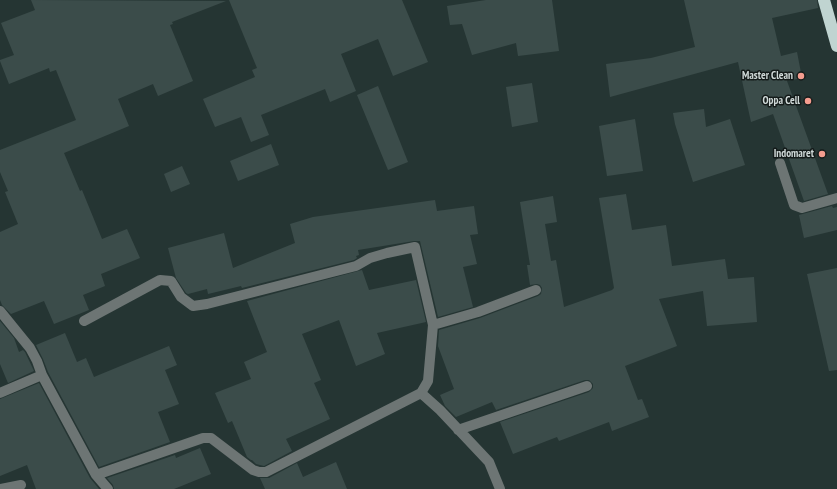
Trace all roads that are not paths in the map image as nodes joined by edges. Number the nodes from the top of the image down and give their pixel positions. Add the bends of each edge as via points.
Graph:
1 (824, 0) edge
2 (837, 46) edge
3 (780, 163) dead end
4 (837, 198) edge
5 (536, 290) dead end
6 (0, 311) edge
7 (84, 322) dead end
8 (433, 325) junction
9 (42, 375) junction
10 (587, 386) dead end
11 (0, 393) edge
12 (422, 393) junction
13 (458, 430) junction
14 (96, 475) junction
15 (21, 485) dead end
16 (0, 489) edge
17 (108, 489) edge
18 (500, 489) edge

1 - 2 highway
3 - 4 street via 794,205 802,208
5 - 8 street via 478,312
6 - 9 street via 30,348
7 - 8 street via 160,280 171,281 181,297 193,306 356,266 376,257 415,247
8 - 12 street via 428,381
9 - 11 street
9 - 14 street
10 - 13 street
12 - 13 street
12 - 14 street via 266,472 253,470 210,438 203,438
13 - 18 street via 489,462
14 - 17 street
15 - 16 street

